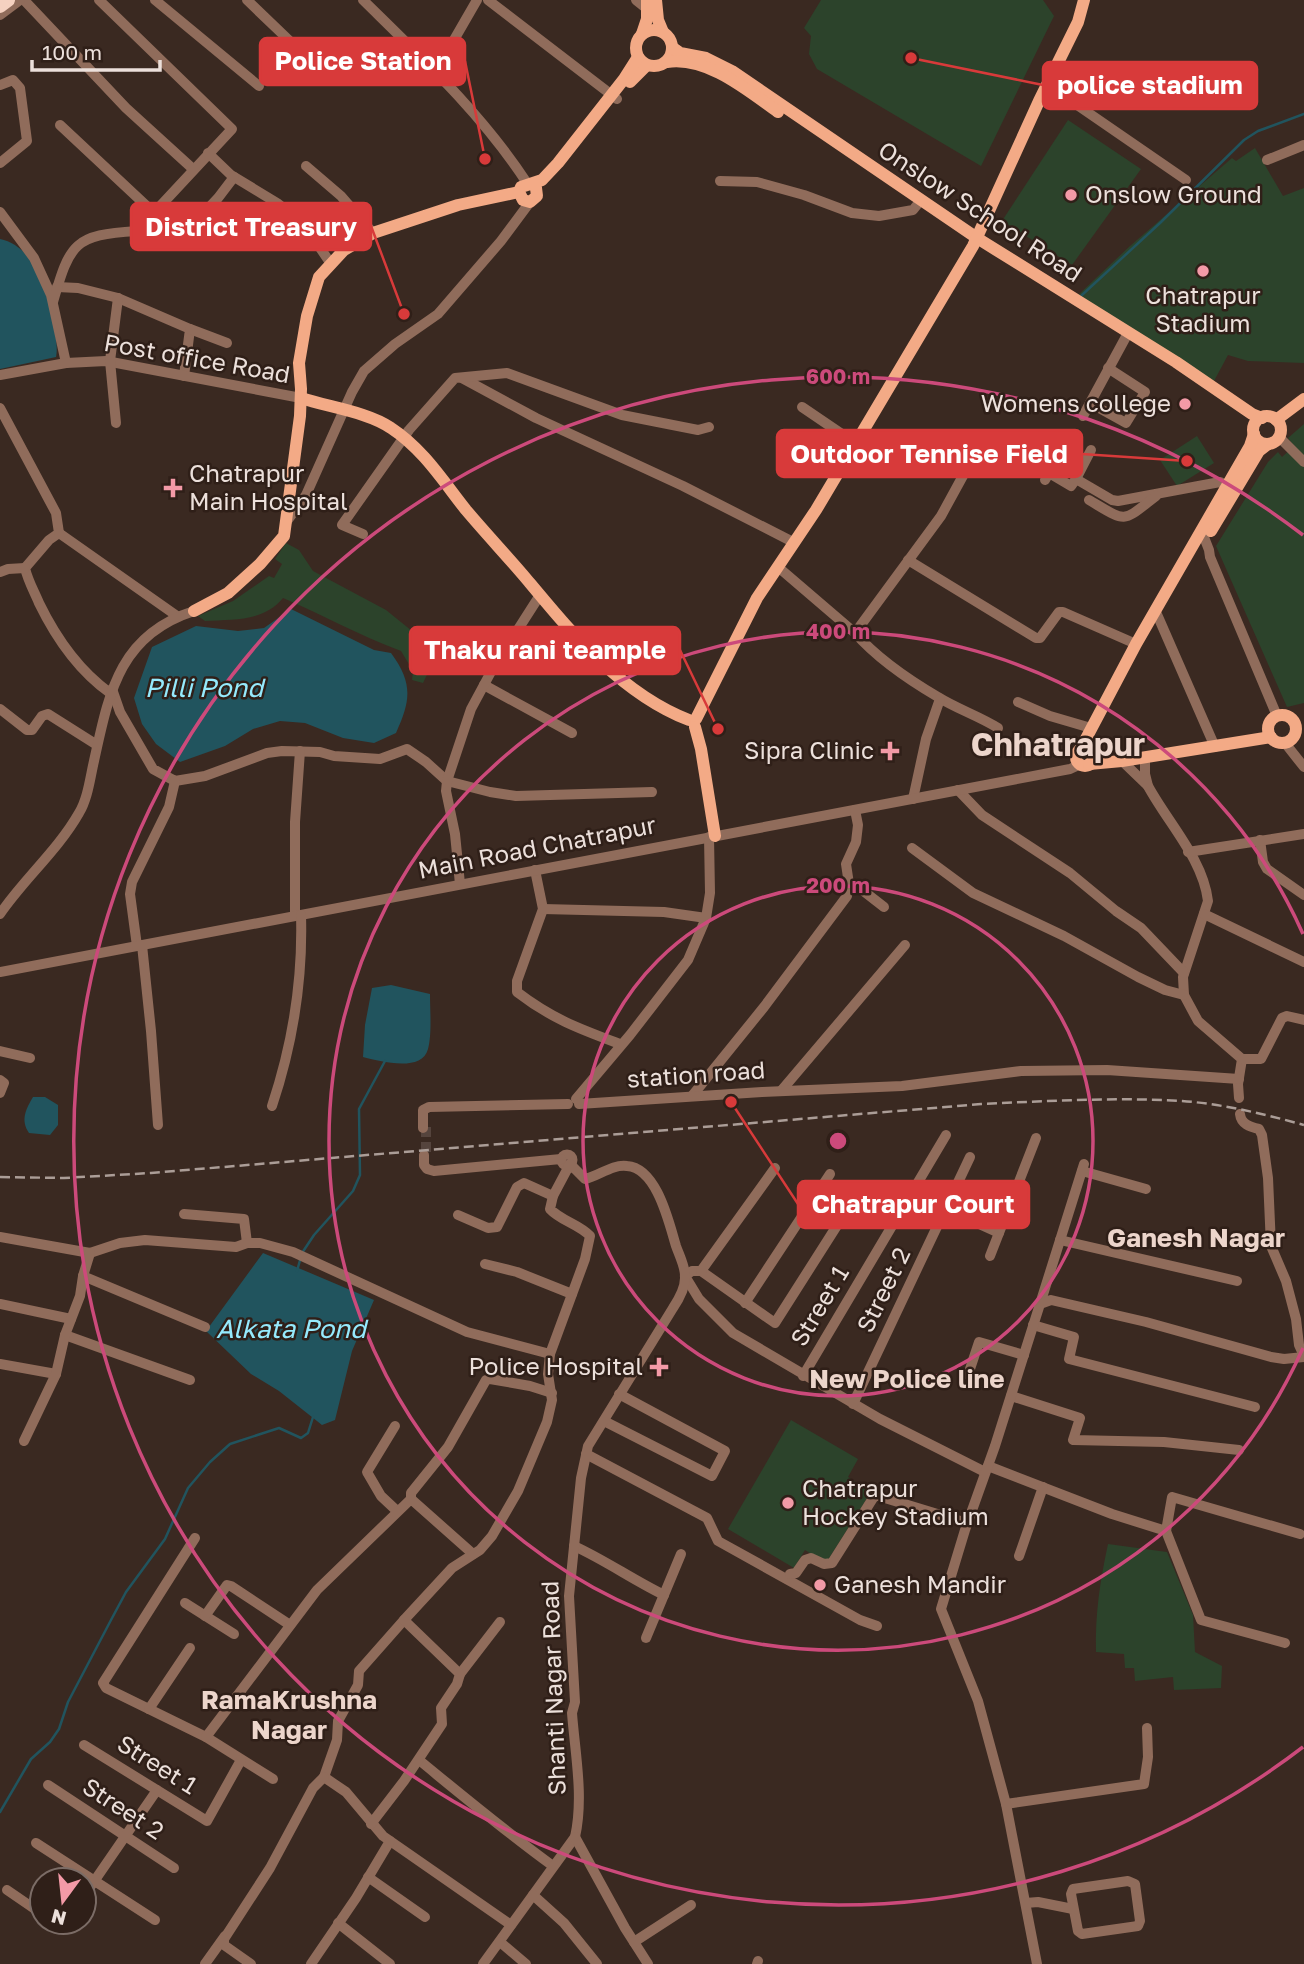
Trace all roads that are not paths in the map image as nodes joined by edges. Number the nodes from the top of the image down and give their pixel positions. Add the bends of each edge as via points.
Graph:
1 (8, 0) edge
2 (22, 0) edge
3 (99, 0) edge
4 (155, 0) edge
5 (247, 0) edge
6 (363, 0) edge
7 (477, 0) edge
8 (488, 0) edge
9 (1084, 0) edge
10 (646, 2) edge
11 (0, 6) edge
12 (0, 15) edge
13 (663, 32) junction
14 (642, 34) junction
15 (295, 46) dead end
16 (673, 48) junction
17 (643, 61) junction
18 (667, 61) junction
19 (436, 71) junction
20 (0, 85) edge
21 (1048, 85) junction
22 (260, 86) dead end
23 (614, 97) junction
24 (60, 125) dead end
25 (1304, 145) edge
26 (208, 153) junction
27 (1267, 160) dead end
28 (0, 163) edge
29 (306, 166) dead end
30 (193, 169) junction
31 (234, 177) junction
32 (1186, 180) dead end
33 (720, 181) dead end
34 (529, 191) junction
35 (919, 204) junction
36 (0, 212) edge
37 (153, 212) junction
38 (373, 233) junction
39 (975, 242) junction
40 (173, 246) dead end
41 (331, 264) junction
42 (57, 287) junction
43 (118, 298) junction
44 (53, 302) junction
45 (190, 329) junction
46 (1126, 336) junction
47 (227, 342) dead end
48 (110, 361) junction
49 (66, 363) junction
50 (1108, 368) junction
51 (0, 375) edge
52 (184, 376) junction
53 (462, 378) junction
54 (301, 398) junction
55 (1304, 398) edge
56 (1090, 403) junction
57 (802, 407) dead end
58 (0, 408) edge
59 (1304, 409) edge
60 (344, 411) junction
61 (1083, 416) dead end
62 (116, 423) dead end
63 (1257, 426) junction
64 (709, 427) dead end
65 (1276, 433) junction
66 (404, 438) junction
67 (855, 443) junction
68 (1091, 450) dead end
69 (1304, 462) edge
70 (970, 463) dead end
71 (1076, 478) junction
72 (1045, 480) dead end
73 (1228, 486) junction
74 (1157, 495) junction
75 (1090, 500) dead end
76 (287, 521) junction
77 (59, 533) junction
78 (363, 534) dead end
79 (1206, 541) junction
80 (793, 542) junction
81 (908, 561) junction
82 (778, 567) junction
83 (26, 568) junction
84 (0, 572) edge
85 (540, 595) junction
86 (194, 611) joint
87 (1158, 615) junction
88 (177, 616) junction
89 (855, 633) junction
90 (1136, 644) junction
91 (484, 685) junction
92 (110, 693) junction
93 (940, 699) junction
94 (1018, 702) dead end
95 (0, 709) edge
96 (693, 722) junction
97 (1293, 723) edge
98 (998, 728) dead end
99 (1091, 728) junction
100 (572, 733) dead end
101 (1269, 734) junction
102 (1214, 743) junction
103 (1285, 743) junction
104 (97, 745) junction
105 (300, 751) junction
106 (1086, 757) junction
107 (1145, 758) junction
108 (1122, 761) junction
109 (1304, 767) edge
110 (175, 781) junction
111 (447, 781) junction
112 (1148, 786) junction
113 (958, 790) junction
114 (652, 792) dead end
115 (913, 799) junction
116 (855, 810) junction
117 (1304, 834) edge
118 (712, 837) junction
119 (1260, 840) junction
120 (912, 848) dead end
121 (1188, 852) junction
122 (535, 870) junction
123 (460, 884) junction
124 (849, 884) junction
125 (1304, 895) edge
126 (884, 907) dead end
127 (543, 909) junction
128 (0, 914) edge
129 (1204, 914) junction
130 (298, 915) junction
131 (706, 918) junction
132 (139, 945) junction
133 (905, 945) dead end
134 (1304, 962) edge
135 (0, 972) edge
136 (1184, 973) junction
137 (1184, 995) junction
138 (1304, 1020) edge
139 (620, 1044) junction
140 (0, 1051) edge
141 (30, 1058) dead end
142 (1242, 1059) junction
143 (1239, 1079) junction
144 (0, 1080) edge
145 (781, 1091) junction
146 (0, 1093) edge
147 (692, 1096) junction
148 (1240, 1098) dead end
149 (573, 1103) junction
150 (272, 1106) dead end
151 (1240, 1114) dead end
152 (158, 1125) dead end
153 (424, 1127) dead end
154 (946, 1135) dead end
155 (1036, 1138) dead end
156 (425, 1155) dead end
157 (970, 1157) dead end
158 (564, 1160) junction
159 (775, 1168) dead end
160 (830, 1174) dead end
161 (1146, 1189) dead end
162 (859, 1191) dead end
163 (553, 1196) junction
164 (946, 1209) junction
165 (184, 1214) dead end
166 (458, 1215) dead end
167 (999, 1233) junction
168 (0, 1237) edge
169 (1060, 1240) junction
170 (247, 1243) junction
171 (90, 1253) junction
172 (990, 1256) dead end
173 (485, 1264) dead end
174 (701, 1271) junction
175 (83, 1276) junction
176 (685, 1276) junction
177 (1237, 1281) dead end
178 (572, 1294) junction
179 (1045, 1302) junction
180 (745, 1303) junction
181 (0, 1304) edge
182 (71, 1319) junction
183 (1033, 1325) junction
184 (205, 1327) dead end
185 (65, 1335) junction
186 (550, 1354) junction
187 (1024, 1355) junction
188 (1304, 1357) edge
189 (0, 1364) edge
190 (56, 1374) junction
191 (968, 1375) dead end
192 (803, 1376) junction
193 (190, 1380) dead end
194 (552, 1393) junction
195 (619, 1394) junction
196 (1011, 1396) junction
197 (853, 1404) junction
198 (1255, 1407) dead end
199 (604, 1421) junction
200 (395, 1426) dead end
201 (24, 1441) dead end
202 (1239, 1450) dead end
203 (586, 1454) junction
204 (986, 1469) junction
205 (1043, 1487) junction
206 (411, 1499) junction
207 (397, 1511) junction
208 (967, 1523) junction
209 (1166, 1531) junction
210 (1300, 1534) dead end
211 (195, 1538) dead end
212 (574, 1546) junction
213 (473, 1554) junction
214 (681, 1554) dead end
215 (1019, 1556) dead end
216 (790, 1574) dead end
217 (664, 1595) junction
218 (185, 1603) dead end
219 (205, 1616) junction
220 (404, 1620) junction
221 (500, 1622) dead end
222 (289, 1625) junction
223 (877, 1626) dead end
224 (234, 1634) dead end
225 (646, 1638) dead end
226 (1285, 1643) dead end
227 (190, 1648) dead end
228 (460, 1674) junction
229 (149, 1709) junction
230 (1147, 1727) dead end
231 (206, 1737) junction
232 (84, 1745) dead end
233 (241, 1760) junction
234 (419, 1760) junction
235 (324, 1777) junction
236 (273, 1779) dead end
237 (48, 1785) dead end
238 (157, 1790) junction
239 (1006, 1804) junction
240 (371, 1824) junction
241 (125, 1836) junction
242 (575, 1837) junction
243 (390, 1841) junction
244 (36, 1843) dead end
245 (71, 1866) edge
246 (553, 1866) junction
247 (174, 1868) dead end
248 (98, 1875) edge
249 (368, 1877) junction
250 (98, 1884) edge
251 (7, 1890) dead end
252 (533, 1895) junction
253 (1026, 1903) junction
254 (28, 1904) edge
255 (691, 1905) dead end
256 (1073, 1909) junction
257 (425, 1917) dead end
258 (155, 1920) dead end
259 (338, 1923) junction
260 (512, 1925) junction
261 (226, 1936) junction
262 (500, 1942) junction
263 (634, 1942) junction
264 (205, 1964) edge
265 (251, 1964) edge
266 (311, 1964) edge
267 (390, 1964) edge
268 (483, 1964) edge
269 (526, 1964) edge
270 (597, 1964) edge
271 (648, 1964) edge
272 (1037, 1964) edge

1 - 11 highway
2 - 12 street
2 - 30 street via 126,108
3 - 26 street via 232,129
4 - 22 street
5 - 15 street
6 - 19 street
7 - 19 street
8 - 23 street
9 - 21 main road via 1084,21
10 - 13 main road
10 - 14 main road
13 - 14 main road via 653,29
13 - 16 main road
14 - 17 main road via 636,44
16 - 18 main road
16 - 35 main road, Onslow School Road via 732,71
17 - 18 main road via 657,66
17 - 23 main road
18 - 35 main road, Onslow School Road via 699,65 728,79
19 - 34 street via 514,163
20 - 28 street via 13,80 20,88 27,141
21 - 32 street
21 - 39 main road
23 - 34 main road
24 - 37 street
25 - 27 street
26 - 30 street
26 - 31 street
29 - 38 street
30 - 37 street
31 - 40 street
31 - 41 street via 304,224
33 - 35 street via 757,182 852,213 879,216 913,210
34 - 38 main road via 458,205
34 - 60 street via 501,242 438,314 364,371
35 - 39 main road, Onslow School Road
36 - 44 street via 34,258
37 - 42 street via 137,231 100,234 78,243
38 - 41 main road via 344,250
39 - 46 main road, Onslow School Road
39 - 67 main road
41 - 54 main road via 319,277 307,316 299,363
42 - 43 street
42 - 44 street
43 - 45 street
43 - 48 street
44 - 49 street
45 - 47 street
45 - 52 street
46 - 50 street
46 - 63 main road, Onslow School Road
48 - 49 street, Post office Road
48 - 52 street, Post office Road
48 - 62 street
49 - 51 street, Post office Road
50 - 56 street
50 - 56 street via 1145,392 1126,423
52 - 54 street, Post office Road
53 - 64 street via 507,373 622,415 689,429
53 - 66 street via 446,386
53 - 80 street
54 - 60 main road, Post office Road
54 - 76 main road
55 - 65 main road
56 - 61 street
57 - 67 street
58 - 77 street via 56,513
59 - 65 main road
60 - 66 main road, Post office Road via 372,418
60 - 76 street via 306,495
63 - 65 main road
63 - 65 main road, Onslow School Road via 1258,440
63 - 73 main road
65 - 69 street
65 - 79 main road via 1259,452
66 - 78 street via 342,525
66 - 85 main road, Post office Road
67 - 80 main road
68 - 71 street
70 - 81 street via 941,516
71 - 72 street via 1071,486 1049,473
71 - 74 street via 1112,500
73 - 74 street via 1220,481
73 - 79 main road
74 - 75 street via 1127,518
76 - 86 main road via 284,536 260,564 228,593
77 - 83 street
77 - 88 street
79 - 87 main road
79 - 87 main road via 1192,549
79 - 97 street
80 - 82 main road
81 - 89 street
81 - 90 street via 1036,638 1063,612
82 - 89 street
82 - 96 main road via 757,598
83 - 84 street
83 - 92 street via 27,580 50,628
85 - 91 street
85 - 96 main road, Post office Road via 583,646 612,671 673,714
86 - 88 street
87 - 90 main road
87 - 102 street
87 - 106 main road
88 - 92 street via 131,654
89 - 93 street
90 - 99 main road
91 - 100 street
91 - 111 street
92 - 104 street
92 - 110 street via 152,769
93 - 98 street
93 - 115 street
94 - 99 street
95 - 104 street via 27,730 48,714
96 - 118 main road
97 - 101 main road via 1270,722
97 - 103 main road via 1293,738
99 - 106 main road
101 - 102 main road
101 - 103 main road via 1276,742
102 - 106 main road
102 - 107 main road
103 - 109 street
104 - 128 street via 81,811
105 - 110 street via 267,753 205,776
105 - 111 street via 380,759 407,749
105 - 130 street via 295,822
106 - 108 main road
106 - 113 street, Main Road Chatrapur via 1070,769
107 - 108 main road
107 - 112 street
108 - 112 street
110 - 132 street via 169,807 132,882
111 - 114 street via 516,796
111 - 123 street
112 - 121 street
113 - 115 street, Main Road Chatrapur
113 - 136 street via 982,815 1070,873 1141,928
115 - 116 street, Main Road Chatrapur
116 - 118 street, Main Road Chatrapur
116 - 124 street via 856,842 846,864
117 - 119 street
118 - 122 street, Main Road Chatrapur
118 - 131 street
119 - 121 street
119 - 125 street via 1267,869
120 - 137 street via 973,892 1138,977
121 - 129 street via 1207,889
122 - 123 street, Main Road Chatrapur
122 - 127 street
123 - 130 street, Main Road Chatrapur
124 - 126 street
124 - 147 street via 847,896
127 - 131 street via 664,912
127 - 139 street via 517,992 572,1027
129 - 134 street
129 - 136 street
130 - 132 street, Main Road Chatrapur
130 - 150 street via 302,948 295,1021
131 - 139 street via 688,960
132 - 135 street, Main Road Chatrapur
132 - 152 street
133 - 145 street
136 - 137 street
137 - 142 street via 1198,1021
138 - 142 street via 1282,1018 1261,1059
139 - 149 street
140 - 141 street
142 - 143 street
143 - 145 street, station road via 1107,1070 1021,1071 902,1086
143 - 148 street
144 - 146 street via 4,1083
145 - 147 street, station road
147 - 149 street, station road
149 - 153 street, station road via 429,1111
151 - 188 street via 1262,1135 1271,1246 1286,1281
154 - 192 street, Street 1
155 - 167 street
156 - 158 street via 424,1165 434,1171
157 - 164 street, Street 2
158 - 163 street
158 - 176 street via 585,1179 617,1167 640,1170 659,1195
159 - 174 street
160 - 180 street
161 - 169 street via 1083,1167
162 - 180 street via 775,1323
163 - 166 street via 524,1183 517,1187 497,1227 488,1228
163 - 178 street via 550,1209 554,1214 590,1236
164 - 167 street
164 - 197 street, Street 2
165 - 170 street via 244,1219
167 - 172 street
168 - 171 street
169 - 177 street
169 - 179 street
170 - 171 street via 236,1247 145,1240
170 - 186 street via 293,1252 467,1332
171 - 175 street
173 - 178 street
174 - 176 street
174 - 180 street
175 - 182 street
175 - 184 street
176 - 192 street via 699,1299 733,1333
176 - 195 street, Shanti Nagar Road via 682,1293
178 - 186 street
179 - 183 street
179 - 188 street via 1146,1322 1271,1357
181 - 182 street
182 - 185 street
183 - 187 street
183 - 198 street via 1074,1337 1069,1359
185 - 190 street
185 - 193 street
186 - 194 street
187 - 191 street via 979,1342
187 - 196 street
189 - 190 street
190 - 201 street
192 - 197 street
194 - 206 street via 486,1380
194 - 213 street via 547,1422 518,1491 492,1536
195 - 199 street, Shanti Nagar Road
195 - 199 street via 725,1451 712,1476
196 - 202 street via 1080,1418 1073,1440
196 - 204 street
197 - 204 street
199 - 203 street, Shanti Nagar Road
200 - 207 street via 367,1472 381,1496
203 - 212 street, Shanti Nagar Road
203 - 223 street via 707,1518 718,1541
204 - 205 street
204 - 208 street
205 - 209 street
205 - 215 street
206 - 207 street
206 - 213 street
207 - 222 street via 317,1590
208 - 216 street via 875,1495 832,1563 811,1558
208 - 239 street via 942,1609 978,1701
209 - 210 street via 1172,1497
209 - 226 street via 1201,1620
211 - 229 street via 103,1683
212 - 217 street
212 - 242 street, Shanti Nagar Road via 569,1615 579,1803
213 - 220 street via 452,1568
214 - 217 street
217 - 225 street
218 - 219 street
219 - 222 street via 227,1585
219 - 224 street
220 - 228 street
220 - 235 street via 359,1671 358,1685 338,1721 337,1740
221 - 228 street
222 - 231 street
227 - 229 street
228 - 234 street via 441,1708 442,1724
229 - 231 street
230 - 239 street via 1144,1784
231 - 233 street
232 - 238 street, Street 1
233 - 236 street
233 - 238 street, Street 1 via 207,1821
234 - 240 street
234 - 246 street
235 - 240 street via 346,1792
235 - 261 street via 313,1788
237 - 241 street, Street 2
238 - 241 street
239 - 253 street
240 - 243 street
241 - 247 street, Street 2
241 - 248 street
242 - 246 street
242 - 263 street
243 - 249 street
243 - 260 street
244 - 245 street
246 - 252 street
249 - 257 street
249 - 259 street
250 - 258 street
251 - 254 street
252 - 260 street
252 - 270 street via 564,1923
253 - 256 street
253 - 272 street
255 - 263 street
256 - 256 street via 1077,1931 1082,1934 1138,1926 1140,1921 1135,1884 1128,1881 1073,1889
259 - 266 street
259 - 267 street
260 - 262 street
261 - 264 street
261 - 265 street via 224,1945
262 - 268 street
262 - 269 street
263 - 271 street

